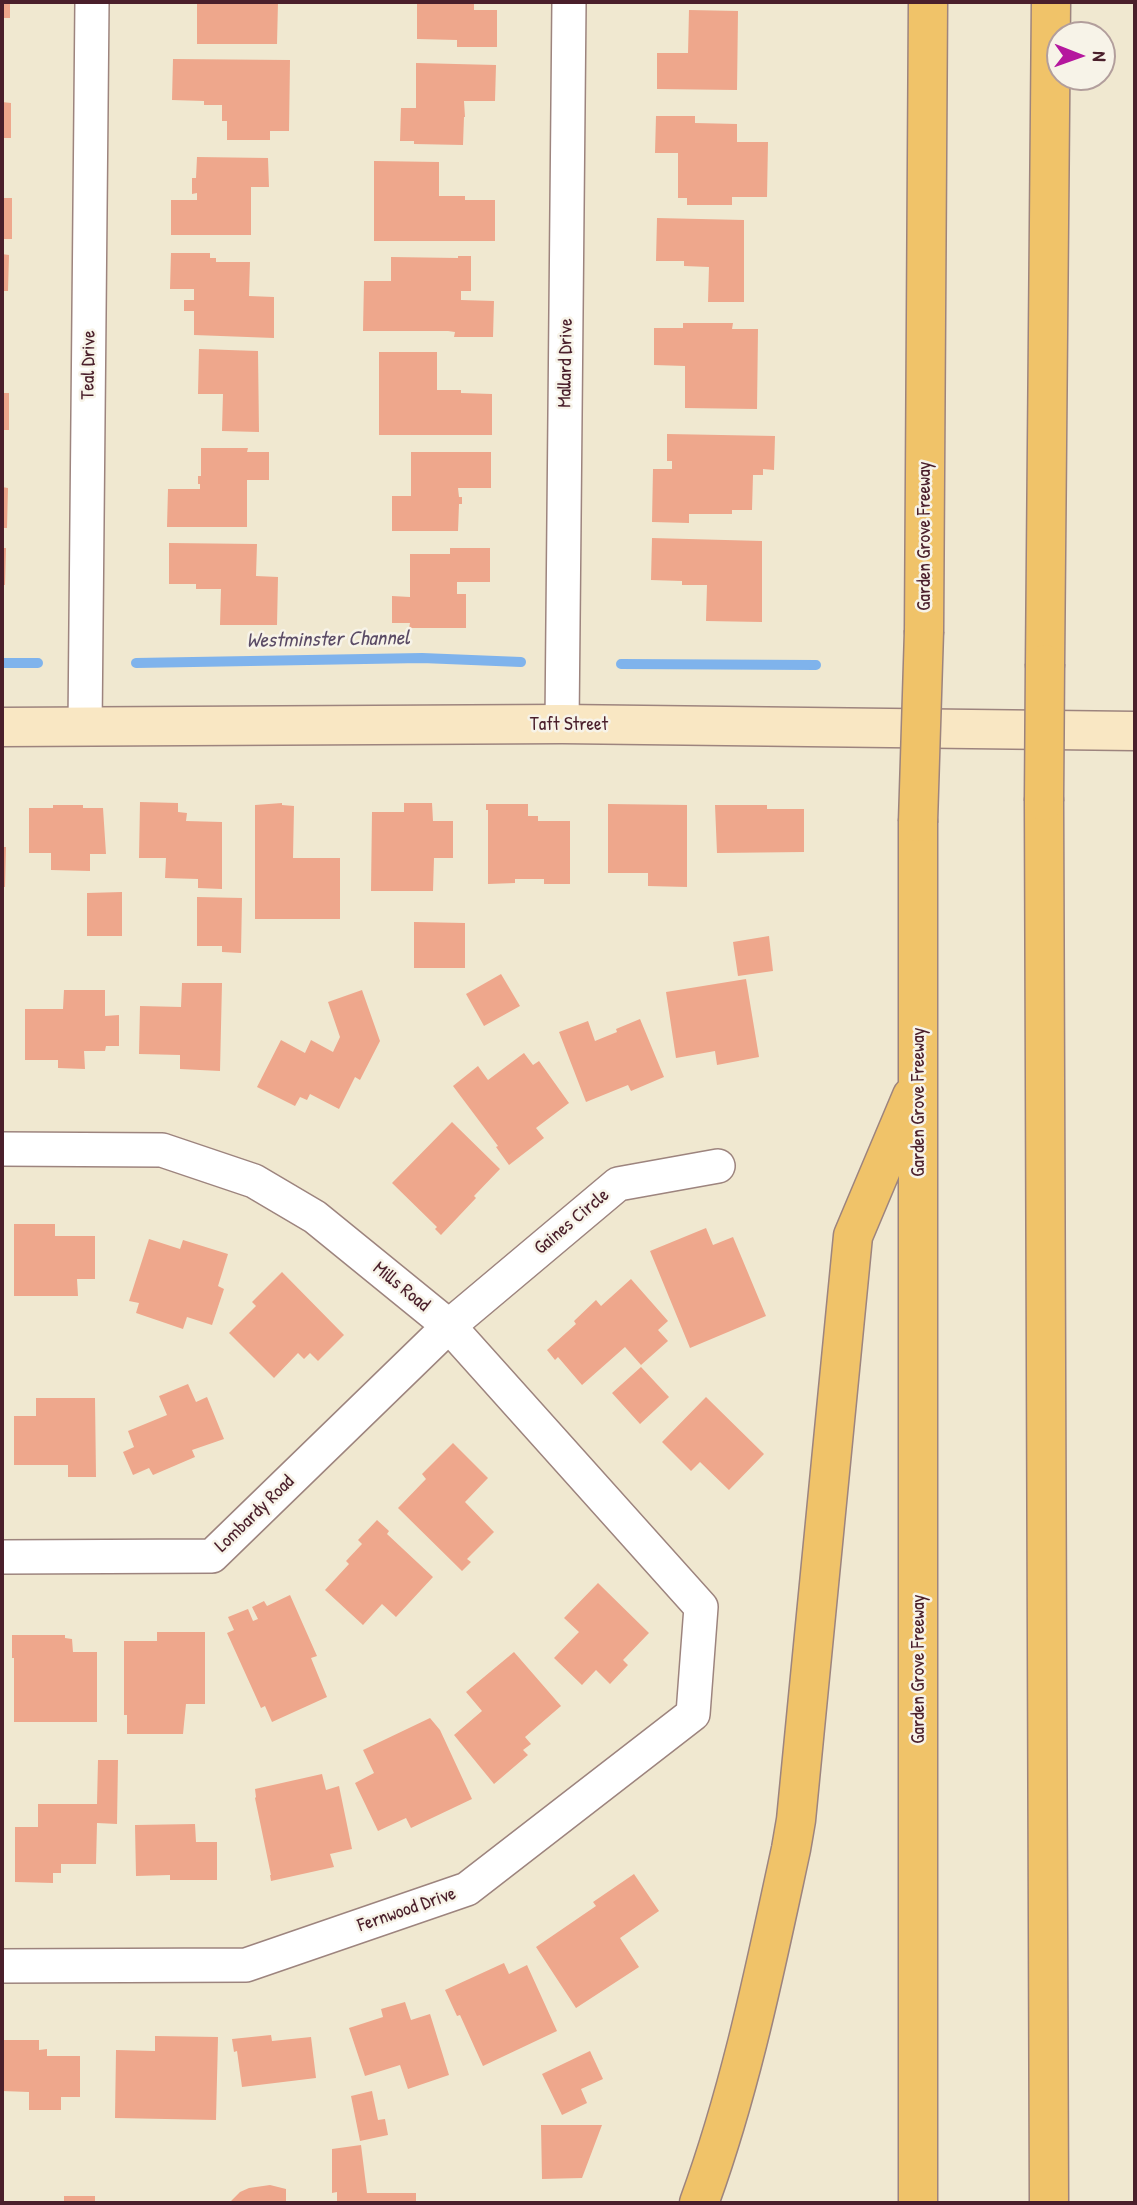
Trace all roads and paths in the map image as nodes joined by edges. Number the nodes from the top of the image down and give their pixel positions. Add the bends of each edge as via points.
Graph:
1 (92, 2) edge
2 (569, 2) edge
3 (928, 2) edge
4 (1051, 2) edge
5 (562, 724) junction
6 (2, 727) edge
7 (85, 727) junction
8 (1135, 731) edge
9 (919, 1077) junction
10 (2, 1149) edge
11 (718, 1166) dead end
12 (449, 1326) junction
13 (2, 1557) edge
14 (701, 1607) joint
15 (2, 1966) edge
16 (699, 2203) edge
17 (918, 2203) edge
18 (1049, 2203) edge

1 - 7 street, Teal Drive
2 - 5 street, Mallard Drive
3 - 9 highway, Garden Grove Freeway, bridge
4 - 18 highway, bridge via 1044,801
5 - 7 street, Taft Street
5 - 8 street, Taft Street
6 - 7 street, Taft Street
9 - 16 highway via 853,1236 796,1820 747,2047
9 - 17 highway, Garden Grove Freeway
10 - 12 street, Mills Road via 162,1150 254,1181 315,1217
11 - 12 street, Gaines Circle via 618,1184
12 - 13 street, Lombardy Road via 212,1556
12 - 14 street, Mills Road
14 - 15 street, Fernwood Drive via 693,1714 467,1889 246,1965

